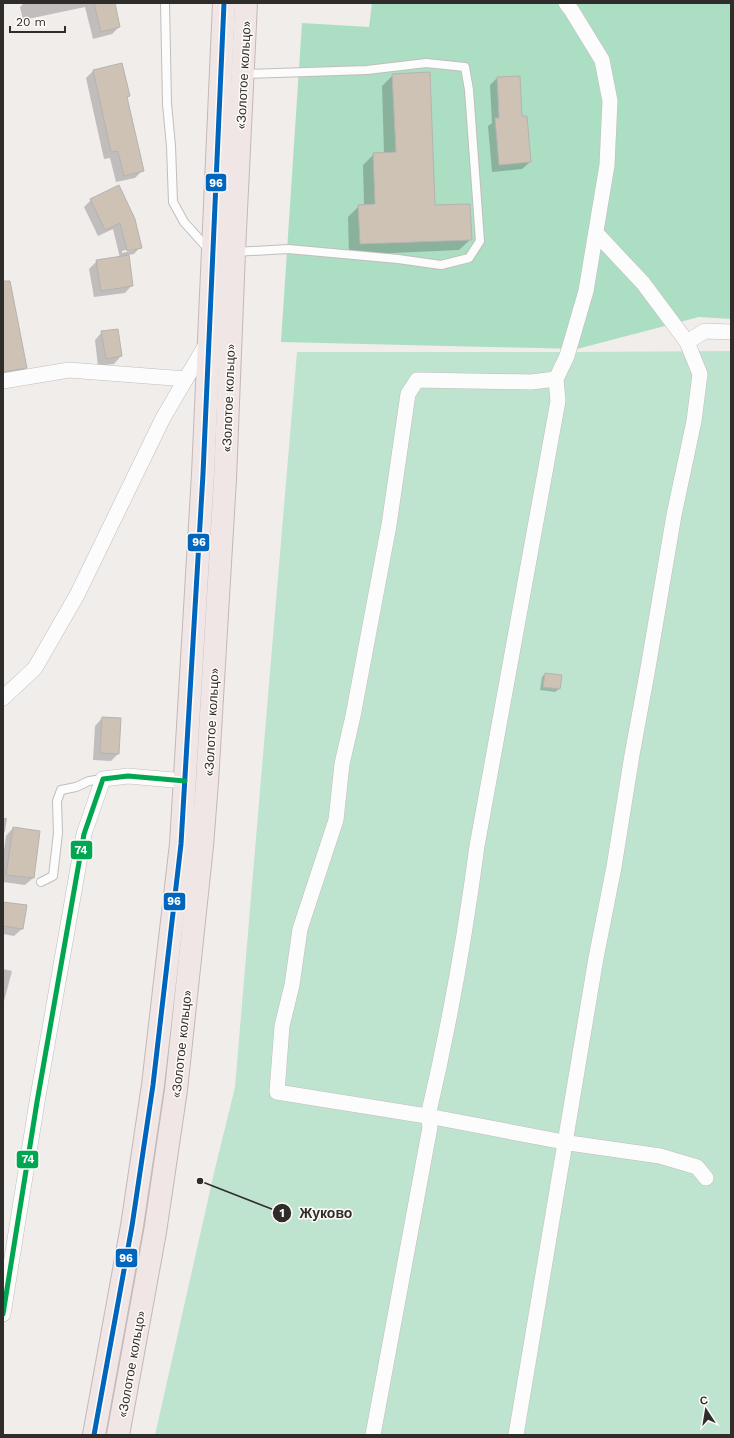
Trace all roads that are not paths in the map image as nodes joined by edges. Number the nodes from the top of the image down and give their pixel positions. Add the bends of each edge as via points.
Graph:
1 (165, 3) edge
2 (224, 3) edge
3 (246, 3) edge
4 (566, 3) edge
5 (242, 74) junction
6 (596, 233) junction
7 (234, 252) junction
8 (212, 253) junction
9 (231, 317) junction
10 (731, 332) edge
11 (209, 340) junction
12 (687, 342) junction
13 (186, 379) junction
14 (556, 379) junction
15 (3, 381) edge
16 (3, 698) edge
17 (103, 779) junction
18 (185, 781) junction
19 (41, 882) dead end
20 (428, 1116) junction
21 (564, 1142) junction
22 (706, 1178) dead end
23 (3, 1314) edge
24 (94, 1435) edge
25 (118, 1435) edge
26 (373, 1435) edge
27 (516, 1435) edge

1 - 8 lane via 173,202 184,222
2 - 8 highway, «Золотое кольцо»
3 - 5 highway, «Золотое кольцо»
4 - 6 street via 602,60 610,101 607,165
5 - 7 highway, «Золотое кольцо»
5 - 7 lane via 367,70 426,63 465,67 469,90 480,241 469,258 441,265 288,249
6 - 12 street via 643,283
6 - 14 street via 586,291 567,356
7 - 9 highway, «Золотое кольцо»
8 - 11 highway, «Золотое кольцо»
9 - 11 street
9 - 25 highway, «Золотое кольцо» via 225,487 202,846 176,1090 155,1232
10 - 12 street via 705,331
11 - 13 street
11 - 18 highway, «Золотое кольцо»
12 - 21 street via 700,374 694,421 674,516
13 - 15 street via 69,370
13 - 16 street via 163,418 77,594 35,668
14 - 20 street via 558,401 479,839 450,1017
14 - 20 street via 531,382 417,380 408,394 388,525 342,764 336,820 300,929 292,985 282,1026 277,1092
17 - 18 street via 128,776
17 - 19 lane via 61,790 57,801 58,833 53,876
17 - 23 street via 84,834
18 - 24 highway, «Золотое кольцо» via 181,844 153,1085 132,1226
20 - 21 street
20 - 26 street via 430,1127
21 - 22 street via 660,1156 697,1167
21 - 27 street

